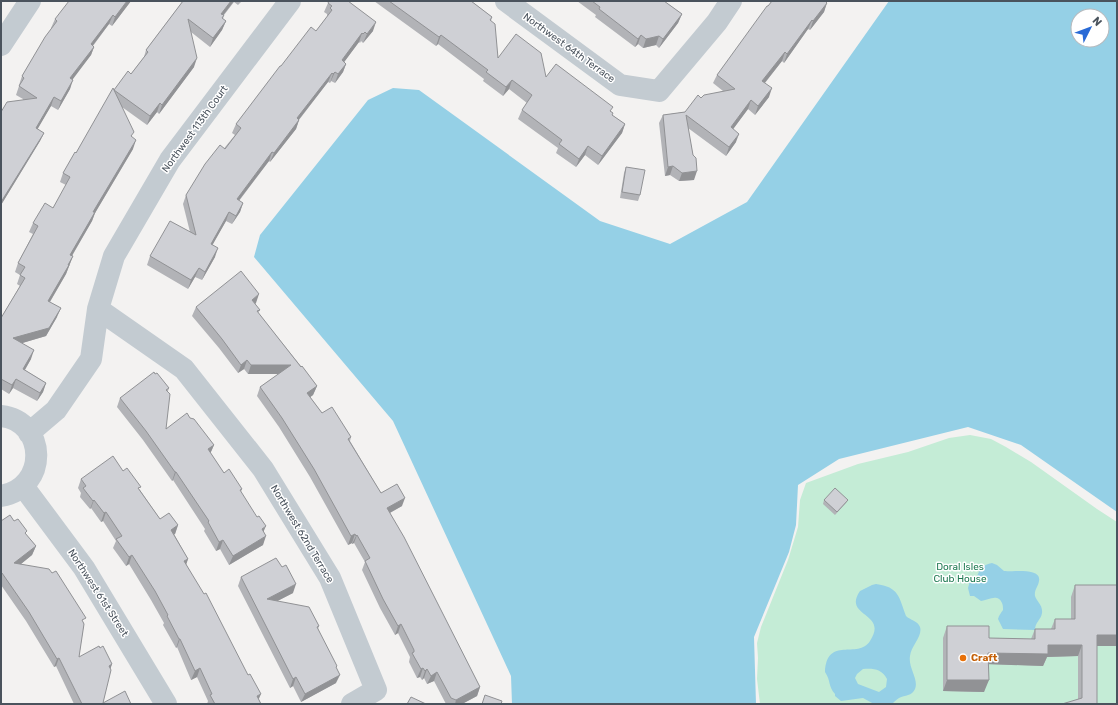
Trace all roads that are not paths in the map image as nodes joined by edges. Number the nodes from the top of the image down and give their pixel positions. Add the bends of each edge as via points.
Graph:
1 (30, 1) edge
2 (290, 1) edge
3 (506, 1) edge
4 (731, 1) edge
5 (1, 45) edge
6 (98, 310) junction
7 (1, 416) edge
8 (29, 432) junction
9 (23, 486) junction
10 (1, 496) edge
11 (166, 704) edge
12 (352, 704) edge

1 - 5 street
2 - 6 street, Northwest 113th Court via 170,160 114,256
3 - 4 street, Northwest 64th Terrace via 620,85 659,91 717,22
6 - 8 street, Northwest 113th Court via 91,359 56,410
6 - 12 street, Northwest 62nd Terrace via 184,370 263,469 330,578 376,690
7 - 8 street via 19,423
8 - 9 street via 34,443 35,466 31,477
9 - 10 street via 14,493
9 - 11 street, Northwest 61st Street via 84,568

